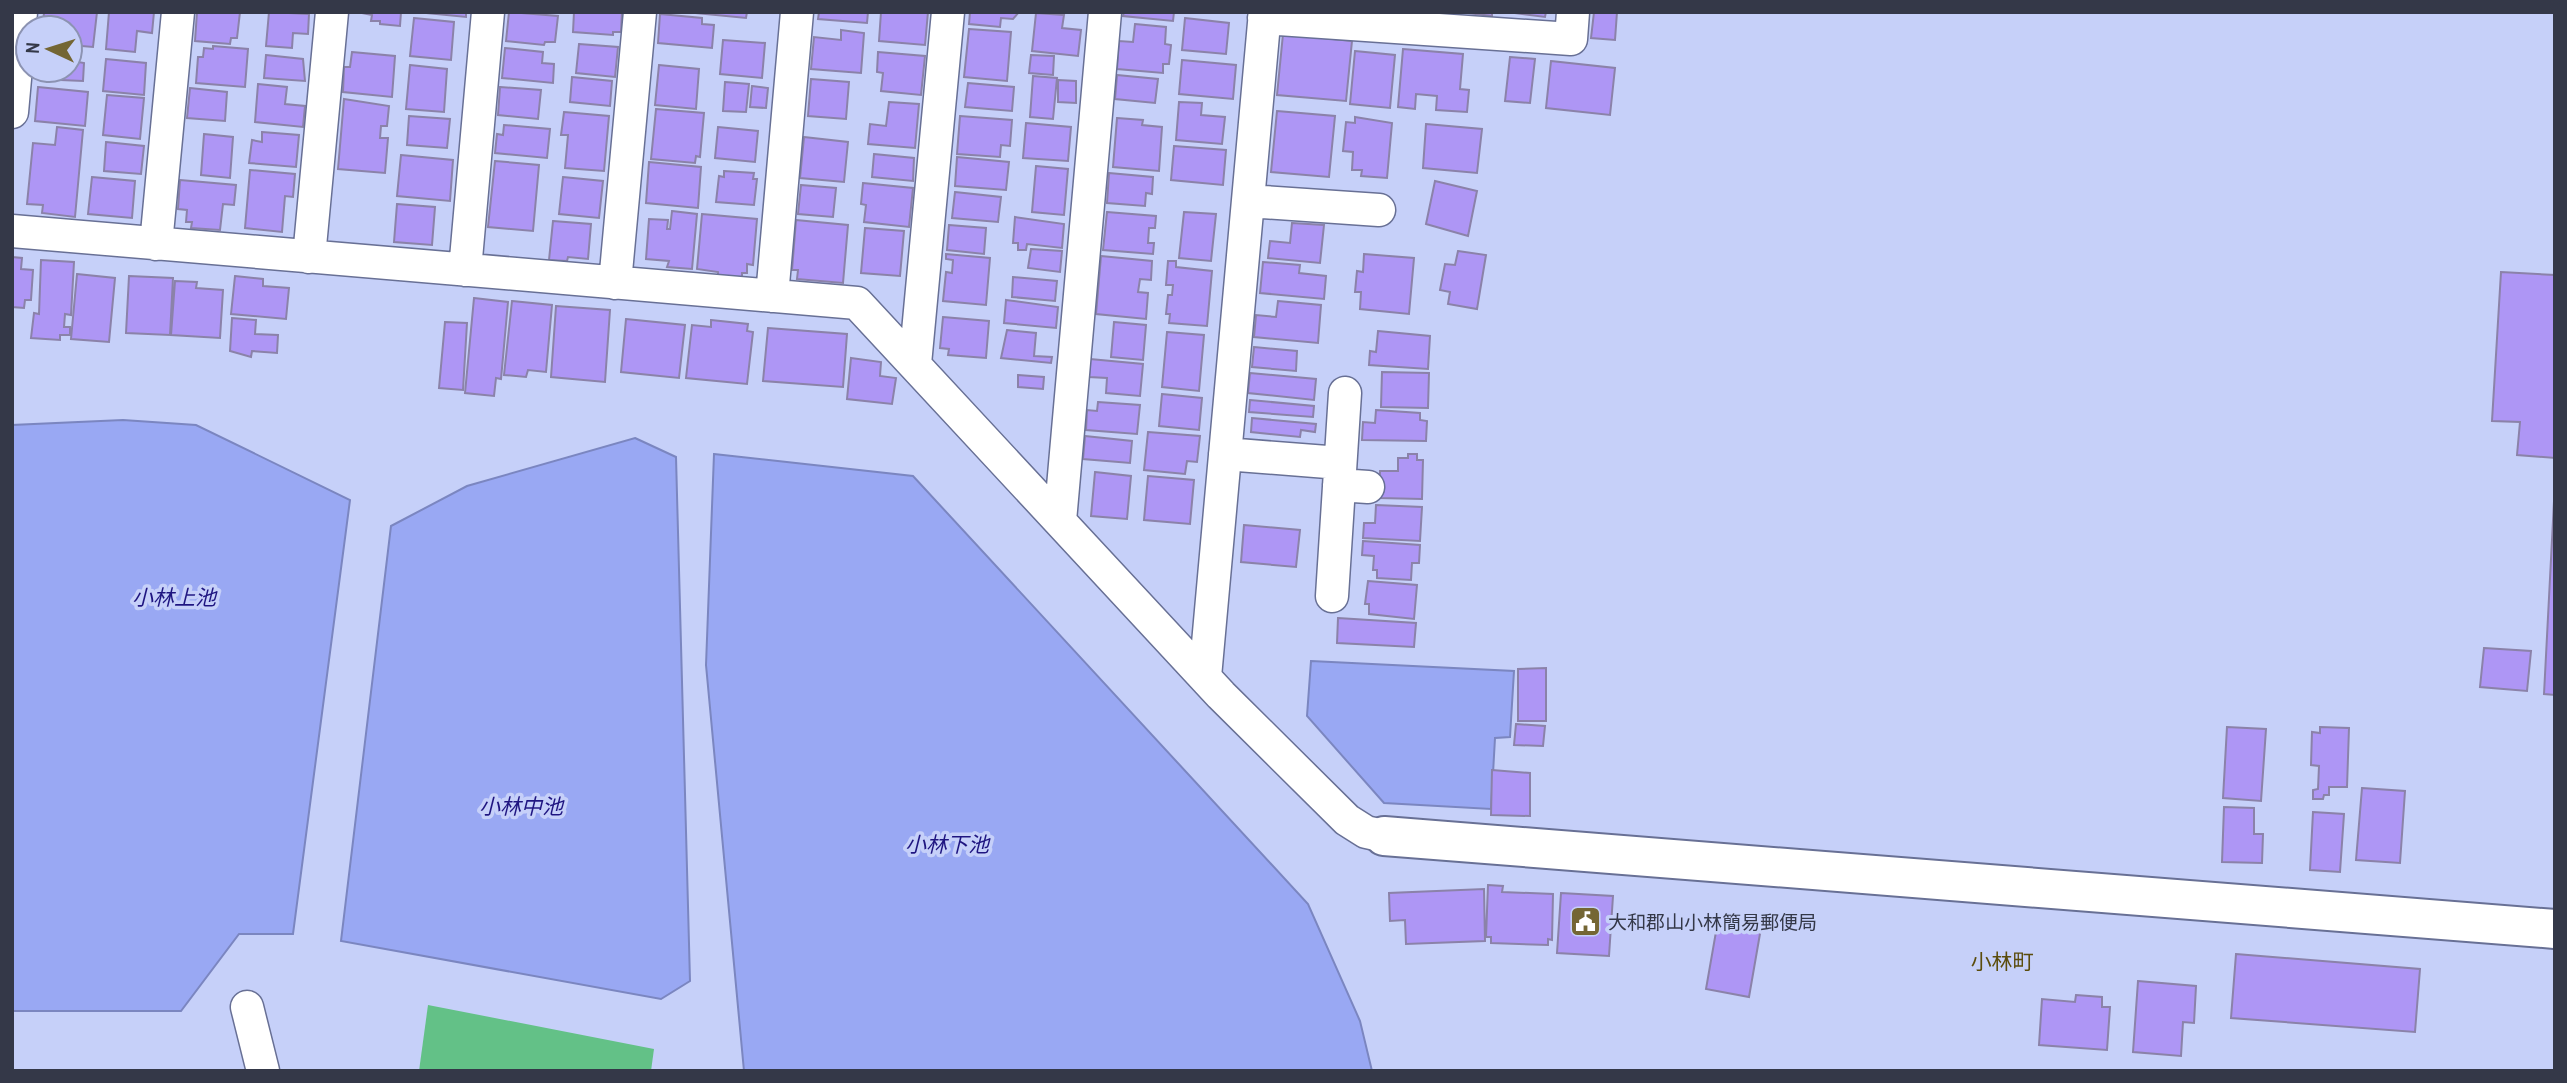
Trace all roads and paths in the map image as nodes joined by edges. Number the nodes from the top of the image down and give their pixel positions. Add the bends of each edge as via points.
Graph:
1 (22, 12) edge
2 (177, 12) edge
3 (332, 12) edge
4 (488, 12) edge
5 (640, 12) edge
6 (797, 12) edge
7 (947, 12) edge
8 (1105, 12) edge
9 (1573, 12) edge
10 (1265, 15) edge
11 (1419, 20) edge
12 (12, 113) edge
13 (1248, 201) junction
14 (1379, 210) dead end
15 (12, 231) edge
16 (156, 244) junction
17 (309, 257) junction
18 (465, 270) junction
19 (615, 283) junction
20 (772, 296) junction
21 (915, 364) junction
22 (1345, 393) dead end
23 (1225, 454) junction
24 (1349, 478) junction
25 (1060, 522) junction
26 (1332, 596) dead end
27 (1205, 677) junction
28 (1384, 836) joint
29 (2555, 929) edge
30 (247, 1007) dead end
31 (263, 1071) edge

1 - 12 street
2 - 16 street
3 - 17 street
4 - 18 street
5 - 19 street
6 - 20 street
7 - 21 street
8 - 25 street
9 - 11 street via 1571,39
10 - 11 street
10 - 13 street
13 - 14 street
13 - 23 street
15 - 16 street
16 - 17 street
17 - 18 street
18 - 19 street
19 - 20 street
20 - 21 street via 857,303
21 - 25 street
22 - 24 street
23 - 24 street
23 - 27 street
24 - 26 street
25 - 27 street
27 - 28 street via 1347,820
28 - 29 street
30 - 31 street

